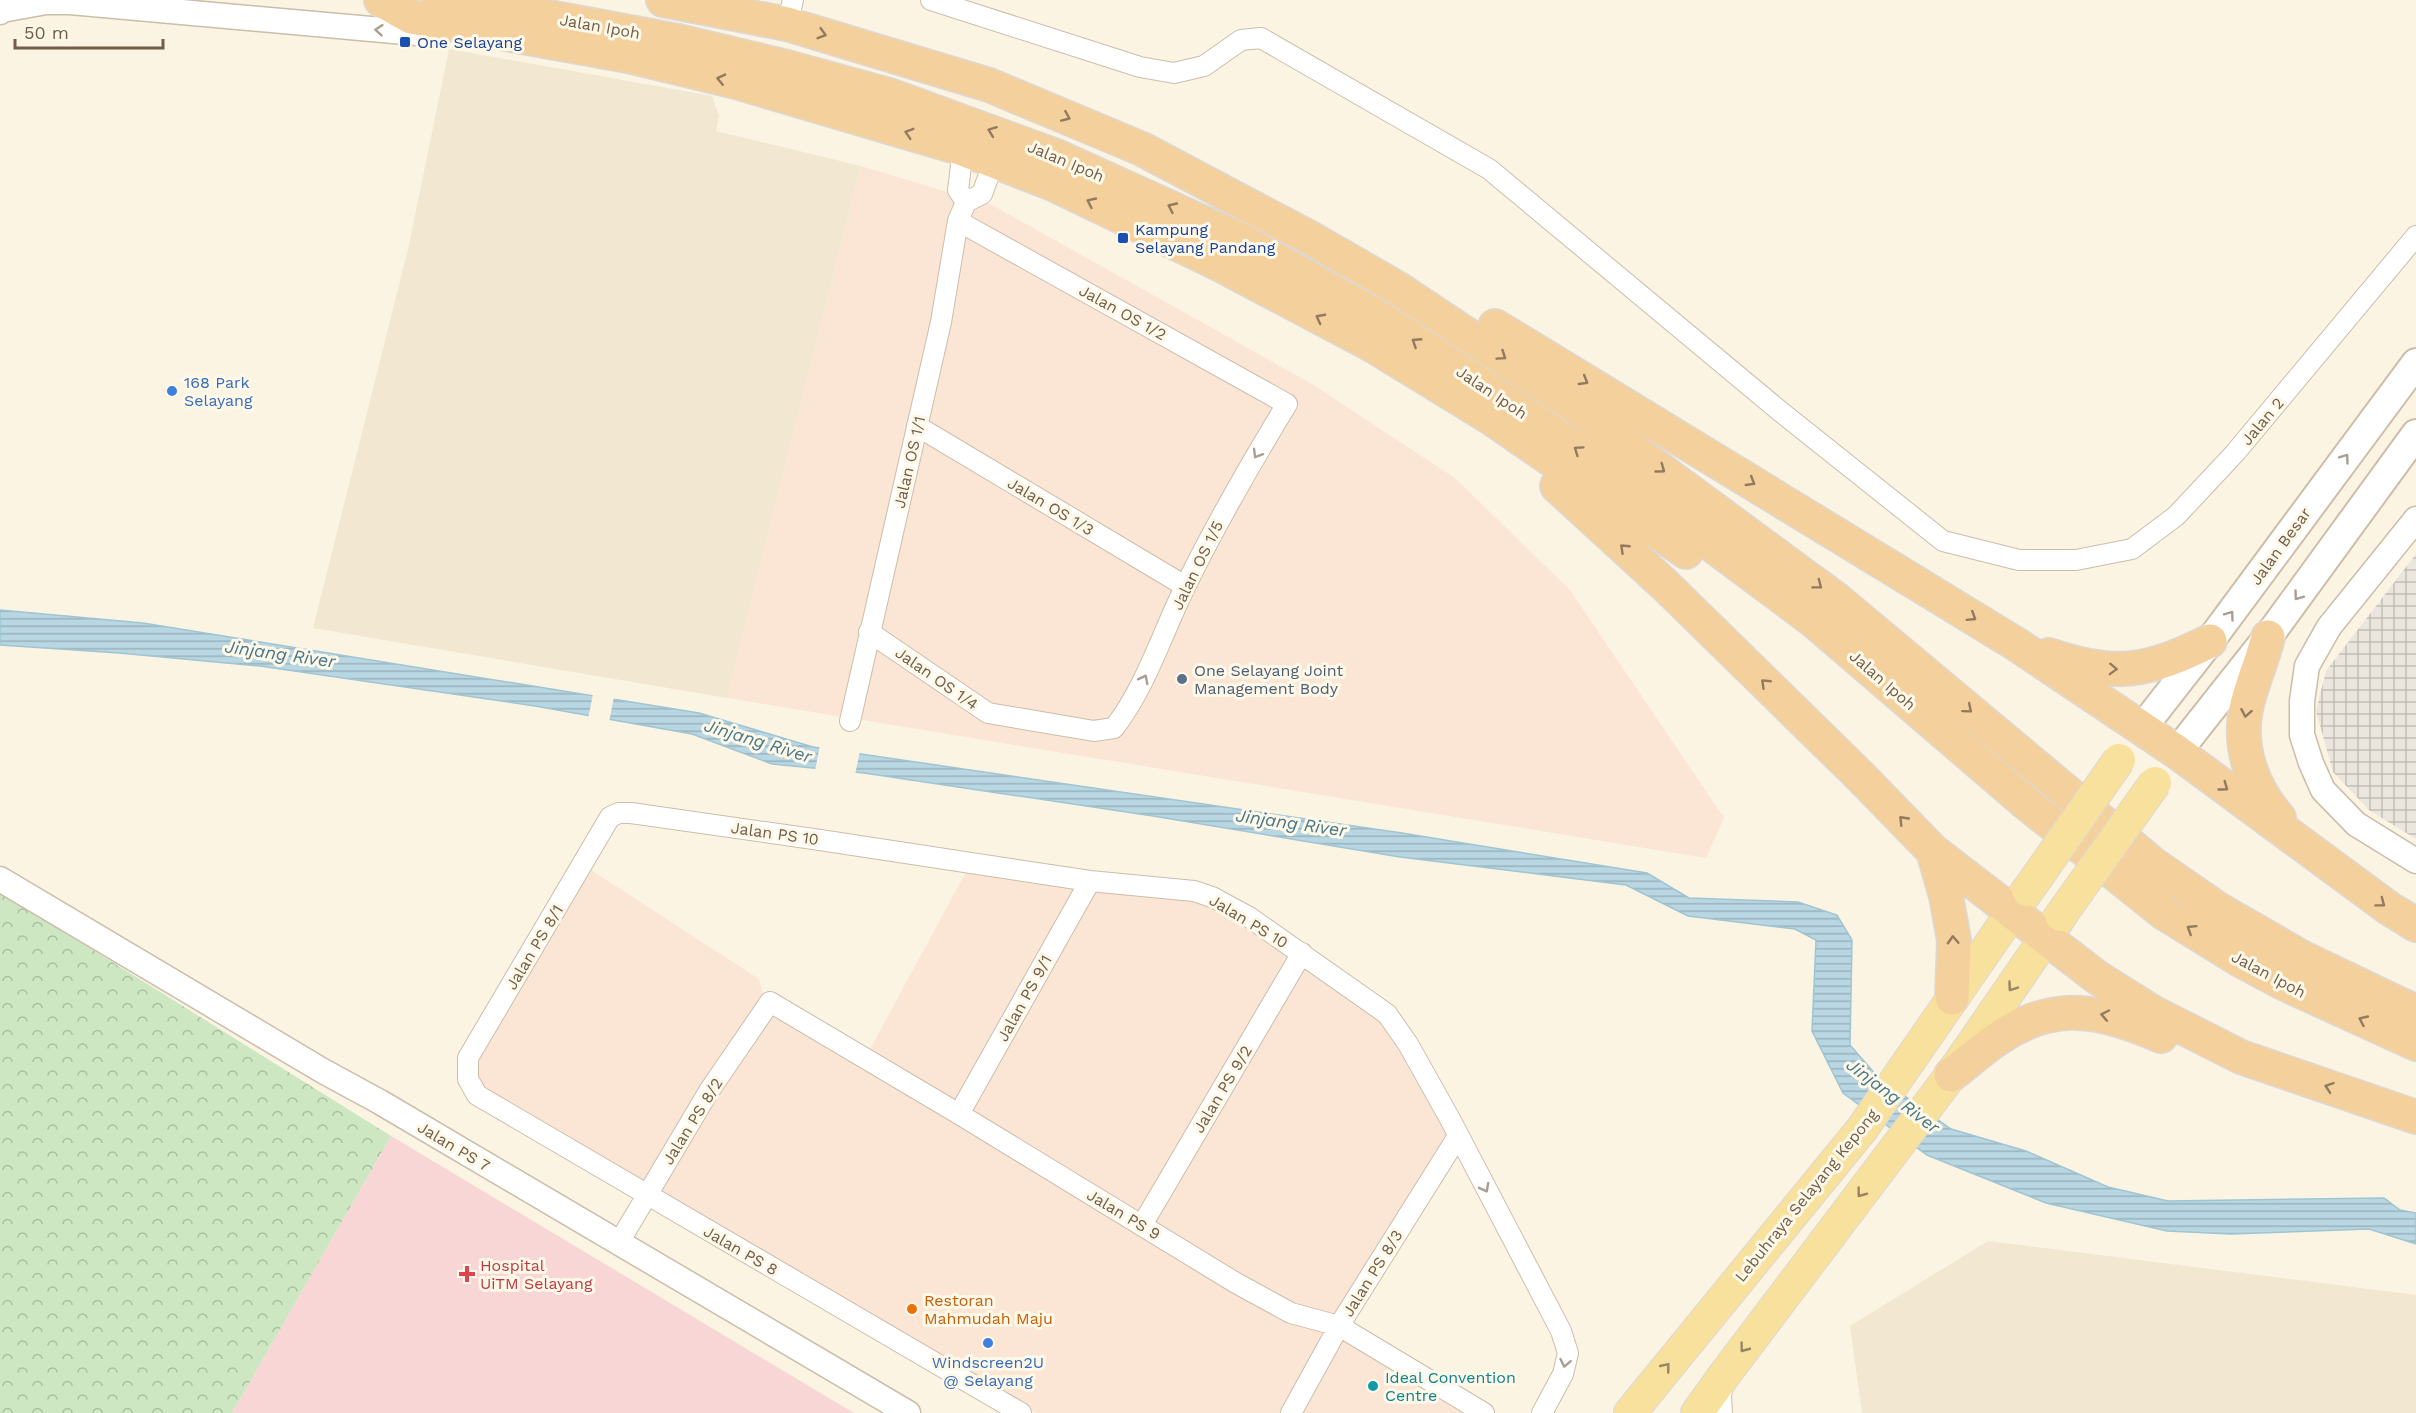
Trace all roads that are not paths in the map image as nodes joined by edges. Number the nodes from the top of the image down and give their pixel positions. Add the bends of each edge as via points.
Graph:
1 (116, 0) edge
2 (381, 0) edge
3 (438, 0) edge
4 (663, 0) edge
5 (931, 0) edge
6 (143, 9) junction
7 (0, 12) edge
8 (790, 12) edge
9 (584, 48) junction
10 (963, 149) junction
11 (1142, 149) junction
12 (994, 161) junction
13 (966, 202) junction
14 (958, 221) junction
15 (2416, 237) edge
16 (1372, 345) junction
17 (2416, 363) edge
18 (1287, 404) joint
19 (917, 426) junction
20 (2416, 434) edge
21 (2416, 519) edge
22 (1185, 586) junction
23 (869, 632) junction
24 (2268, 637) junction
25 (2210, 641) junction
26 (2016, 644) junction
27 (850, 721) dead end
28 (1114, 728) joint
29 (2142, 728) junction
30 (2177, 752) junction
31 (2026, 803) junction
32 (610, 817) joint
33 (2302, 844) junction
34 (1933, 851) junction
35 (2416, 861) edge
36 (0, 879) edge
37 (1090, 881) junction
38 (2020, 900) junction
39 (2416, 925) edge
40 (2053, 927) junction
41 (1302, 954) junction
42 (1952, 998) junction
43 (770, 1002) joint
44 (2416, 1012) edge
45 (2416, 1044) edge
46 (2241, 1057) junction
47 (1951, 1075) junction
48 (468, 1079) joint
49 (959, 1114) junction
50 (2416, 1117) edge
51 (1458, 1136) junction
52 (647, 1195) junction
53 (1142, 1225) junction
54 (618, 1244) junction
55 (1339, 1326) junction
56 (1725, 1374) junction
57 (908, 1413) edge
58 (1021, 1413) edge
59 (1291, 1413) edge
60 (1484, 1413) edge
61 (1542, 1413) edge
62 (1630, 1413) edge
63 (1697, 1413) edge
64 (1722, 1413) edge

1 - 6 street
2 - 9 highway via 411,16
31 -> 3 highway, Jalan Ipoh via 1814,621 1661,507 1380,318 1237,238 1056,156 890,95 678,41
4 - 8 highway, Jalan Ipoh
5 - 15 street, Jalan 2 via 1140,67 1174,72 1203,66 1241,40 1261,38 1489,169 1781,412 1943,540 2019,560 2076,560 2132,549 2176,516 2235,453
6 - 7 street via 46,2
9 -> 6 street
8 -> 11 highway, Jalan Ipoh via 988,85
10 -> 9 highway via 736,82
10 - 12 highway
10 - 13 street via 958,190
11 -> 26 highway via 1308,224 1470,311
11 -> 44 highway, Jalan Ipoh via 1312,239 1478,340 1836,599 2154,864 2218,909 2303,958
12 - 13 street, Jalan OS 1/1 via 982,194
16 -> 12 highway via 1219,264
13 - 14 street, Jalan OS 1/1
14 - 18 street, Jalan OS 1/2
14 - 19 street, Jalan OS 1/1 via 941,322
16 - 31 highway via 1491,418 1723,578
34 -> 16 highway via 1674,594 1569,497 1498,434
25 -> 17 main road, Jalan Besar
18 -> 22 street, Jalan OS 1/5 via 1235,489
19 - 22 street, Jalan OS 1/3
19 - 23 street, Jalan OS 1/1
20 -> 24 main road
21 - 35 street via 2329,627 2307,666 2302,701 2302,735 2323,790 2356,824
28 -> 22 street, Jalan OS 1/5 via 1145,680
23 - 27 street, Jalan OS 1/1
23 - 28 street, Jalan OS 1/4 via 988,713 1094,731
24 - 30 main road
24 -> 33 highway via 2246,707 2244,747 2268,806
26 -> 25 highway via 2079,665 2113,670 2143,668 2176,658
25 - 29 main road, Jalan Besar
26 - 29 highway
29 - 30 highway
29 - 38 main road, Lebuhraya Selayang Kepong, bridge
30 -> 33 highway
30 - 40 main road, bridge
45 -> 31 highway, Jalan Ipoh via 2240,960 2164,913
32 - 37 street, Jalan PS 10 via 631,813
32 - 48 street, Jalan PS 8/1 via 468,1058
33 -> 39 highway
34 - 38 highway
42 -> 34 highway via 1954,940
36 - 54 street, Jalan PS 7
37 - 41 street, Jalan PS 10 via 1194,891 1212,897
37 - 49 street, Jalan PS 9/1
38 - 40 highway
38 - 42 main road, Lebuhraya Selayang Kepong
40 - 46 highway via 2098,978
40 -> 47 main road
41 - 51 street, Jalan PS 10 via 1387,1014 1408,1044
41 - 53 street, Jalan PS 9/2
62 -> 42 main road, Lebuhraya Selayang Kepong via 1862,1129
43 - 49 street, Jalan PS 9
43 - 52 street, Jalan PS 8/2 via 709,1091
46 -> 47 highway via 2182,1045 2112,1016 2069,1012 2021,1025 1999,1037
50 -> 46 highway
47 -> 56 main road
48 - 52 street, Jalan PS 8 via 477,1095
49 - 53 street, Jalan PS 9
51 - 55 street, Jalan PS 8/3
51 -> 61 street, Jalan PS 10 via 1561,1331 1568,1353 1563,1374
52 - 54 street, Jalan PS 8/2
52 - 58 street, Jalan PS 8
53 - 55 street, Jalan PS 9 via 1291,1313
54 - 57 street, Jalan PS 7
55 - 59 street, Jalan PS 8/3
55 - 60 street, Jalan PS 9
56 - 63 main road
56 - 64 street

